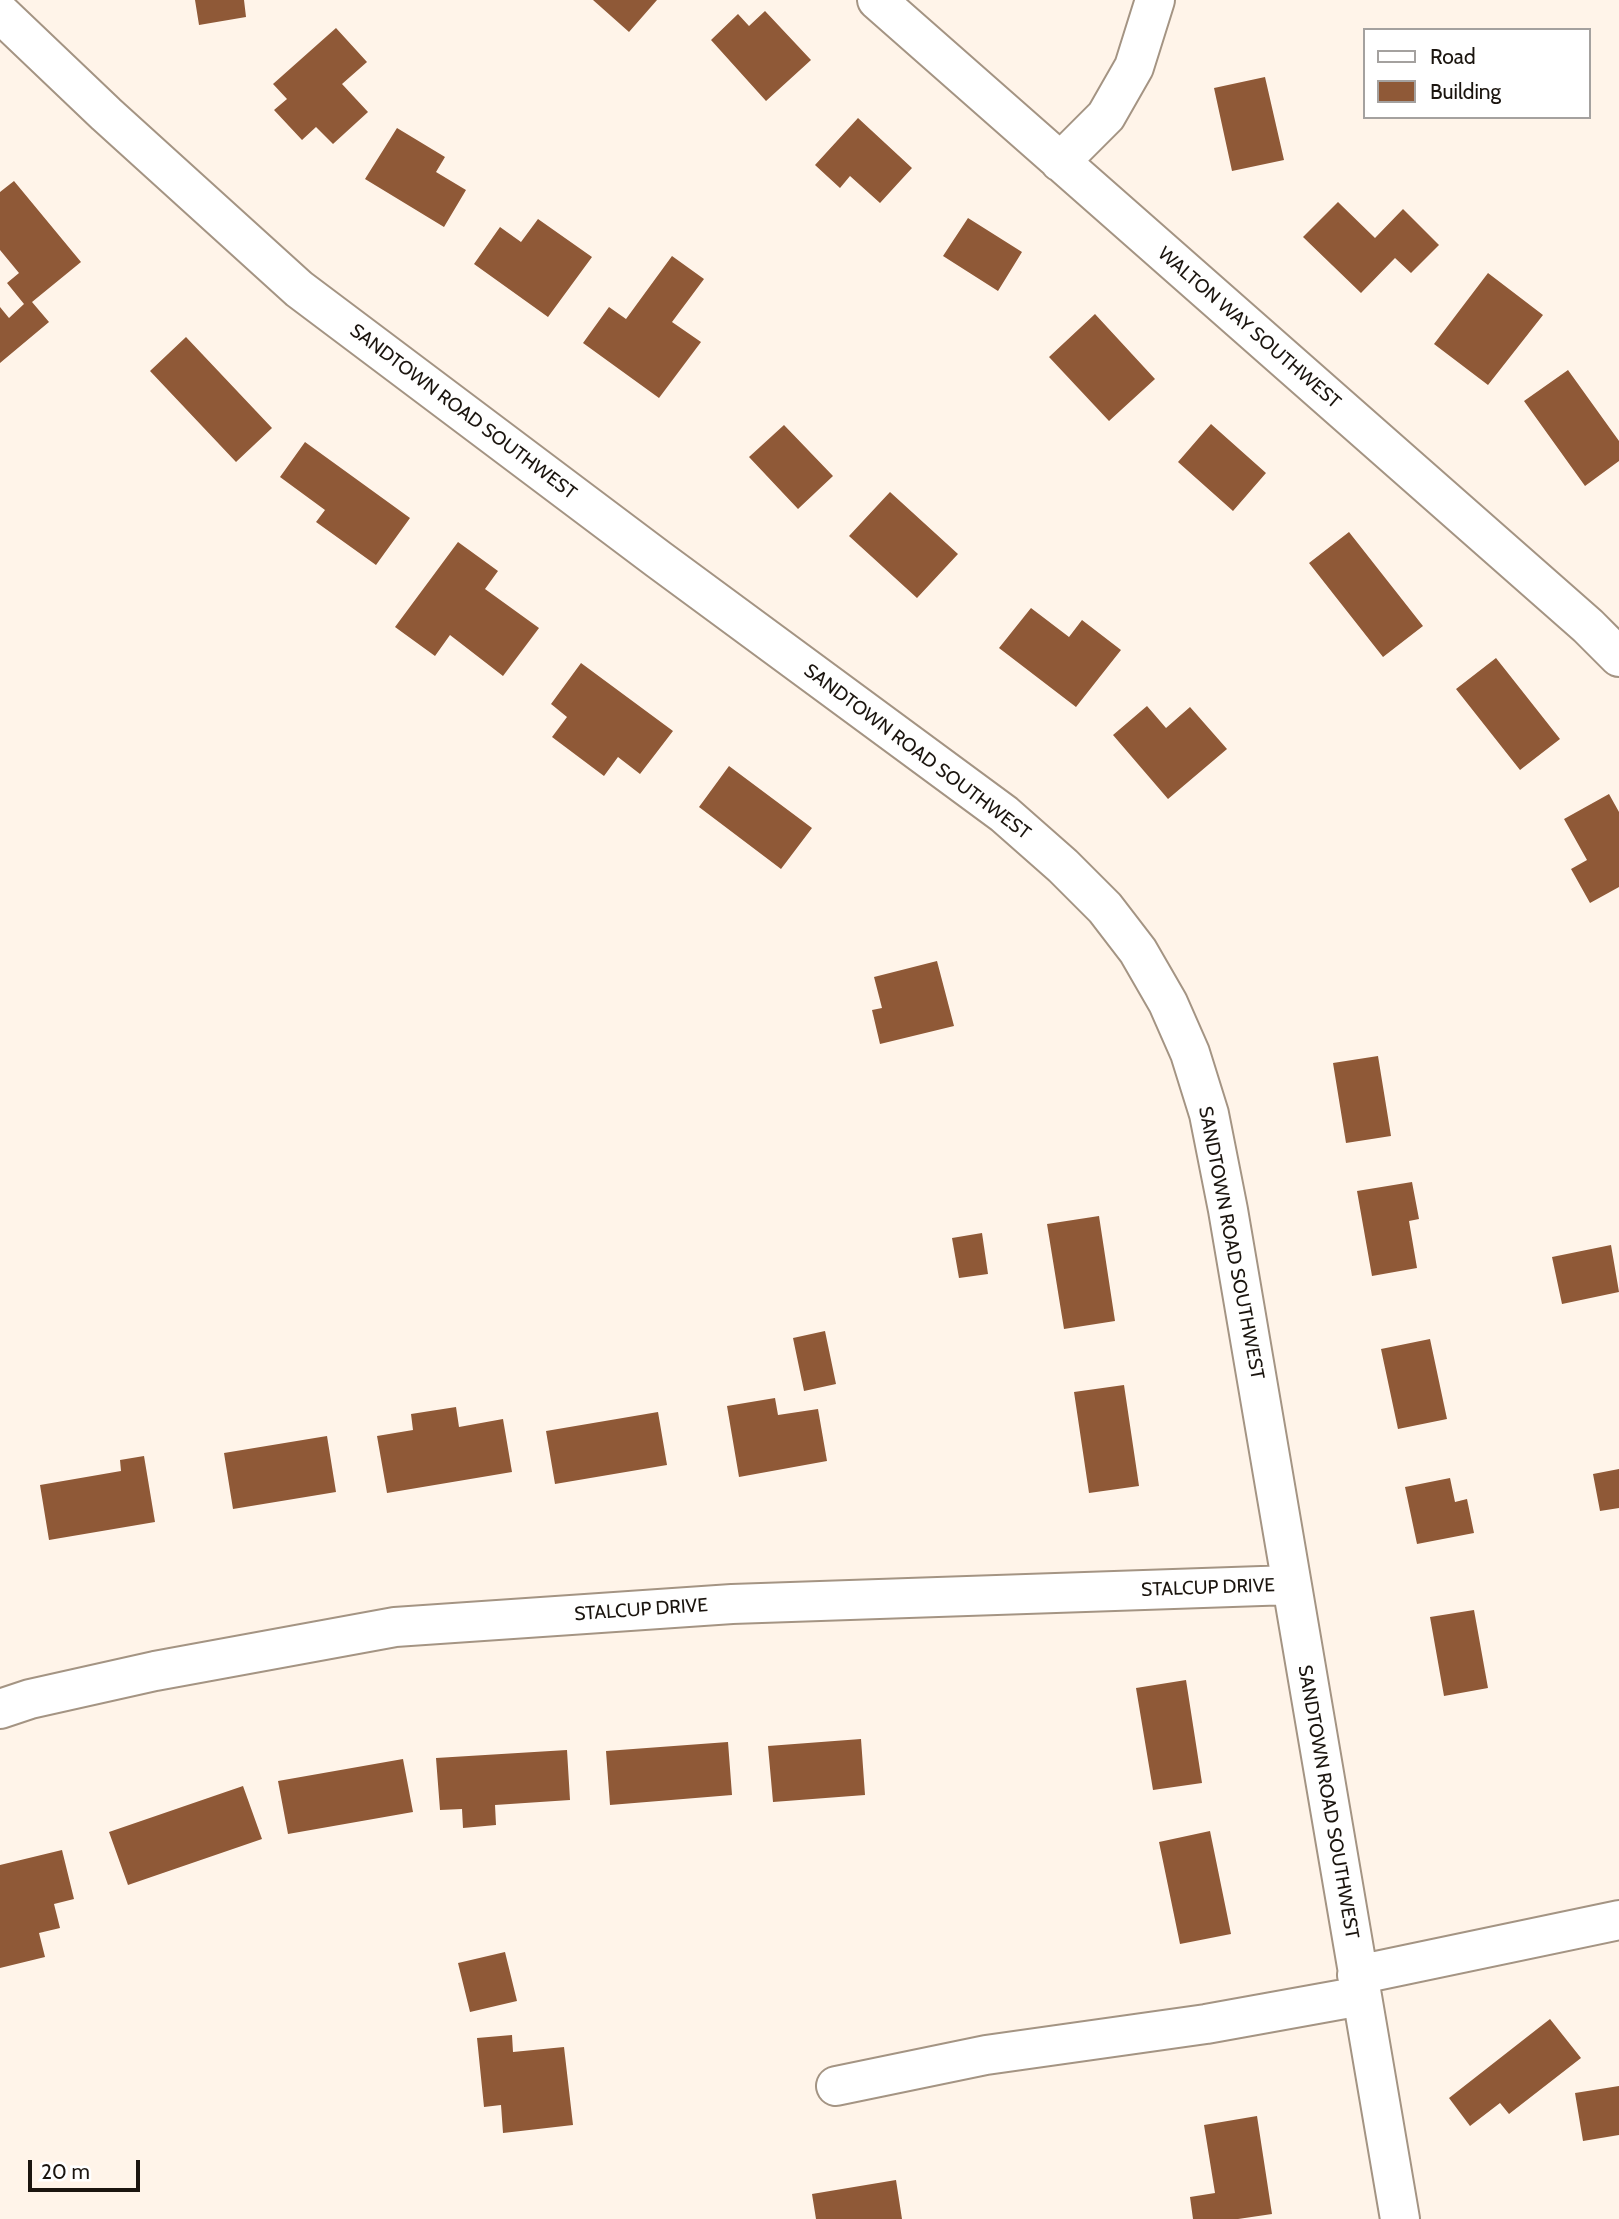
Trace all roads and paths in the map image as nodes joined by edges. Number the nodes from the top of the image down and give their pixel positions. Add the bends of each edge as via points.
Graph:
1 (6, 0) edge
2 (877, 0) edge
3 (1155, 0) edge
4 (0, 6) edge
5 (0, 13) edge
6 (1060, 162) junction
7 (1619, 657) edge
8 (1291, 1585) junction
9 (0, 1709) edge
10 (1619, 1920) edge
11 (1359, 1986) junction
12 (836, 2086) dead end
13 (1400, 2219) edge

1 - 4 street
2 - 6 street, WALTON WAY SOUTHWEST
3 - 6 street via 1134,67 1106,116
5 - 8 street, SANDTOWN ROAD SOUTHWEST via 299,289 1004,814 1105,908 1138,951 1168,1003 1209,1114
6 - 7 street, WALTON WAY SOUTHWEST
8 - 9 street, STALCUP DRIVE via 732,1604 395,1627 155,1671
8 - 11 street, SANDTOWN ROAD SOUTHWEST
10 - 11 street
11 - 12 street via 1206,2024 986,2055
11 - 13 street, SANDTOWN ROAD SOUTHWEST

